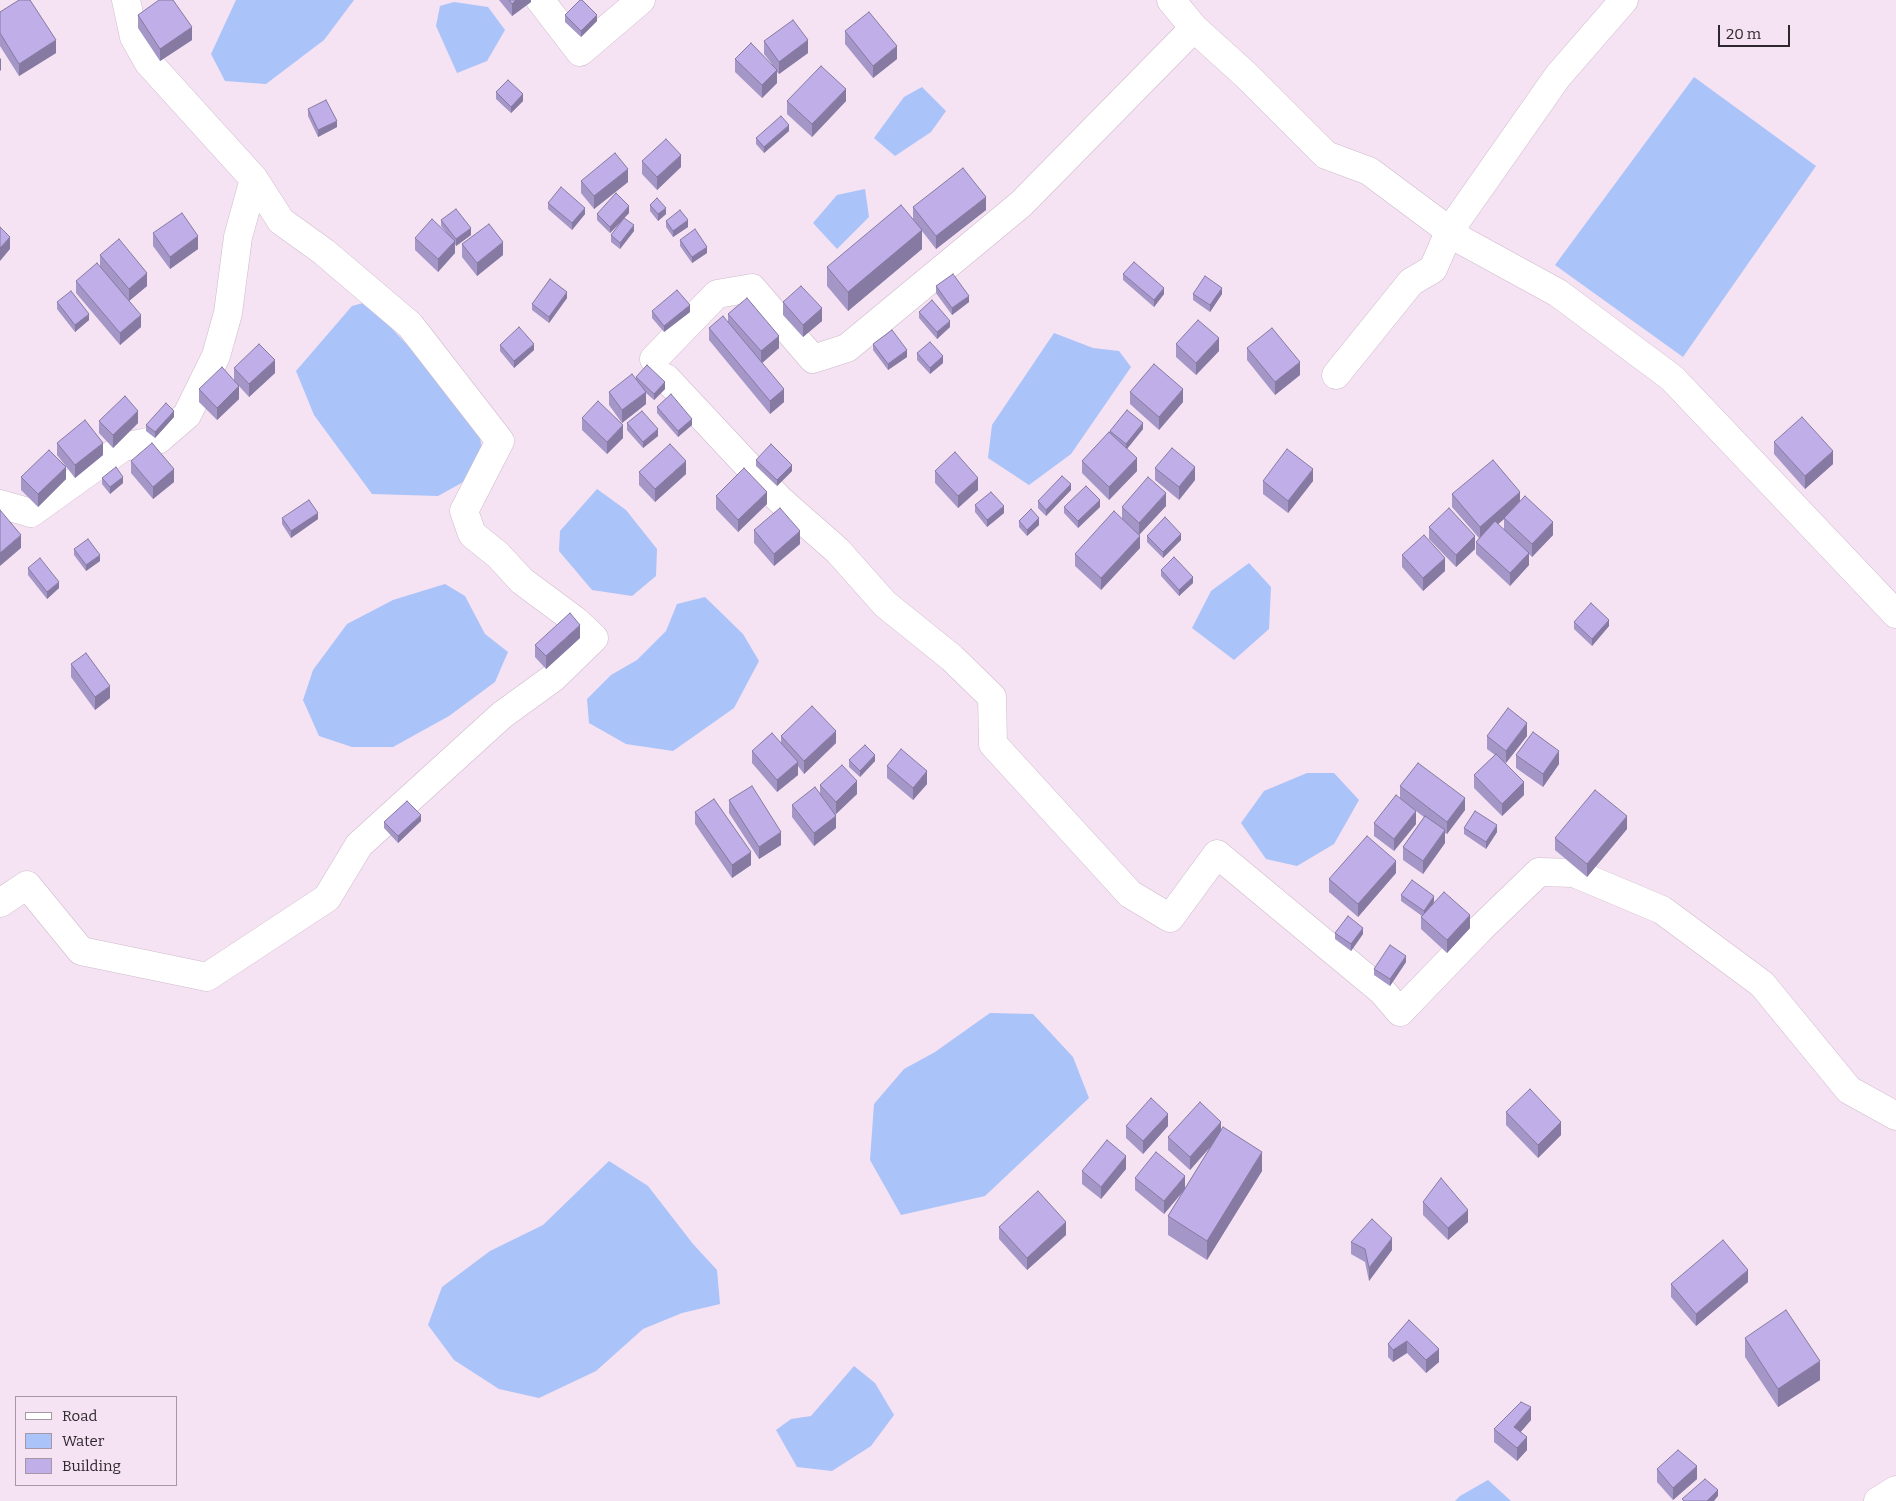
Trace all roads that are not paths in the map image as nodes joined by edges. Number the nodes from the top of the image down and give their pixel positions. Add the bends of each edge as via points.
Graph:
1 (126, 0) edge
2 (540, 0) edge
3 (641, 0) edge
4 (1171, 0) edge
5 (1624, 0) edge
6 (1194, 28) junction
7 (254, 179) junction
8 (1450, 230) junction
9 (1336, 375) dead end
10 (0, 504) edge
11 (1896, 614) edge
12 (0, 903) edge
13 (1896, 1116) edge
14 (1896, 1490) edge
15 (1878, 1501) edge

1 - 7 street via 134,37 148,62
2 - 3 street via 580,52
4 - 6 street
5 - 8 street via 1558,76
6 - 8 street via 1326,155 1369,171
6 - 13 street via 1021,204 847,348 813,359 752,288 717,294 660,369 780,500 838,551 885,604 952,658 992,697 993,744 1130,894 1170,918 1217,854 1382,991 1400,1012 1539,872 1574,873 1662,910 1762,984 1849,1090
7 - 10 street via 238,237 228,313 216,356 187,414 158,440 123,447 31,513
7 - 12 street via 281,221 324,252 410,325 500,441 464,511 472,534 498,555 522,581 594,638 553,678 502,715 358,845 327,898 207,976 81,951 27,885
8 - 9 street via 1432,269 1411,282
8 - 11 street via 1463,242 1558,293 1672,378
14 - 15 street

